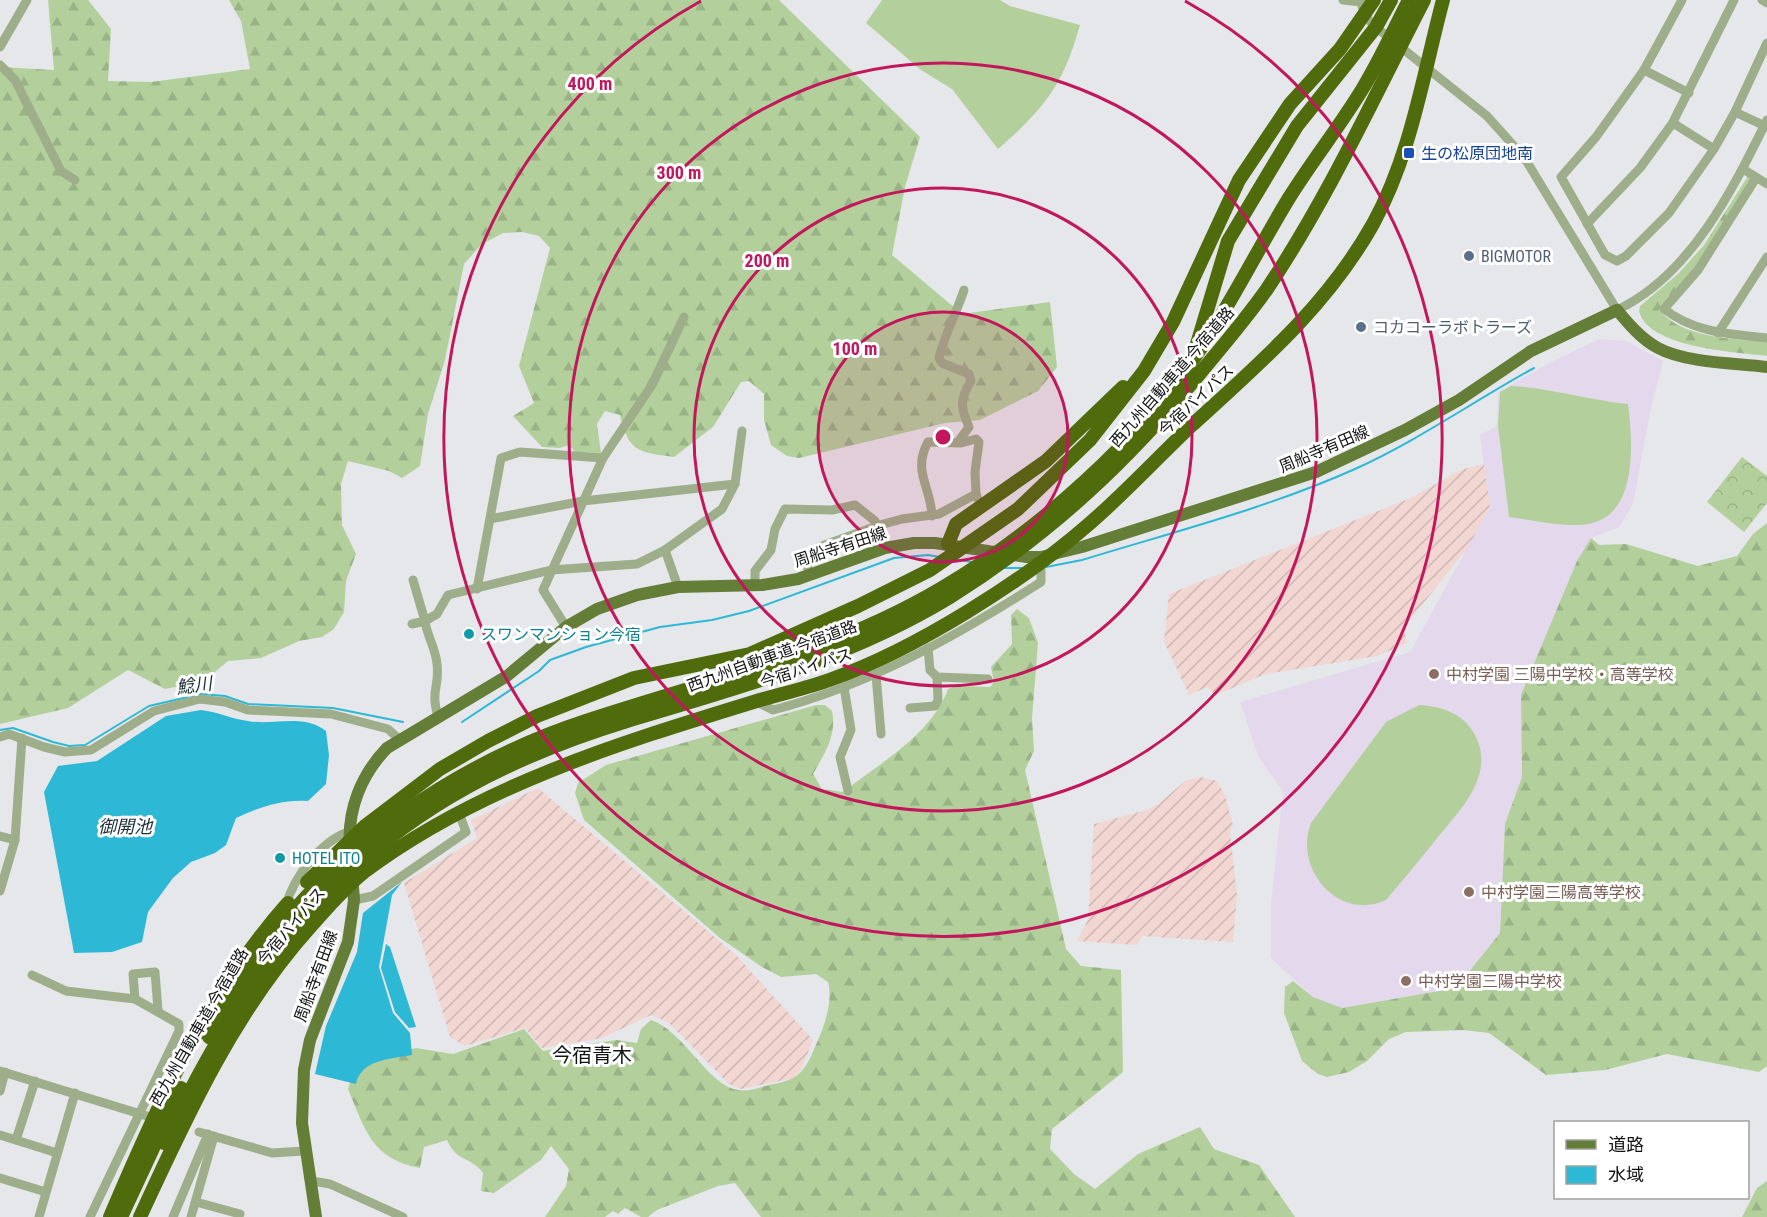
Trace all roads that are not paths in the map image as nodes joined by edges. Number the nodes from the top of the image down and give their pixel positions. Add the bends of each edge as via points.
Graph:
1 (27, 0) edge
2 (1343, 0) edge
3 (1391, 0) edge
4 (1409, 0) edge
5 (1424, 0) edge
6 (1443, 0) edge
7 (1682, 0) edge
8 (1734, 0) edge
9 (1762, 0) edge
10 (1767, 3) edge
11 (1365, 4) edge
12 (1767, 43) edge
13 (0, 47) edge
14 (0, 65) edge
15 (1426, 68) junction
16 (1644, 69) junction
17 (1689, 93) junction
18 (1367, 94) junction
19 (1735, 112) junction
20 (1673, 123) junction
21 (1766, 124) edge
22 (1714, 149) junction
23 (1743, 169) junction
24 (1756, 178) junction
25 (75, 180) dead end
26 (1767, 184) edge
27 (1219, 220) junction
28 (1587, 224) junction
29 (1767, 257) edge
30 (964, 290) dead end
31 (1210, 299) junction
32 (1617, 310) junction
33 (684, 317) dead end
34 (1198, 321) dead end
35 (1718, 333) junction
36 (1767, 338) edge
37 (1767, 367) edge
38 (1183, 374) junction
39 (1123, 428) dead end
40 (742, 431) dead end
41 (958, 442) junction
42 (603, 458) junction
43 (735, 484) junction
44 (1073, 490) junction
45 (582, 501) junction
46 (979, 501) junction
47 (932, 516) junction
48 (490, 519) junction
49 (877, 526) junction
50 (948, 544) junction
51 (665, 550) junction
52 (1041, 557) junction
53 (551, 570) junction
54 (810, 575) junction
55 (413, 580) dead end
56 (754, 585) junction
57 (678, 587) junction
58 (477, 589) junction
59 (425, 621) junction
60 (412, 624) dead end
61 (566, 627) junction
62 (928, 648) junction
63 (876, 675) junction
64 (937, 676) junction
65 (988, 680) dead end
66 (844, 687) junction
67 (761, 700) junction
68 (910, 708) dead end
69 (438, 716) junction
70 (881, 734) dead end
71 (0, 736) edge
72 (22, 738) junction
73 (399, 739) junction
74 (848, 791) dead end
75 (459, 813) junction
76 (348, 832) junction
77 (0, 836) edge
78 (15, 840) junction
79 (0, 891) edge
80 (354, 900) junction
81 (286, 905) junction
82 (32, 975) dead end
83 (135, 999) junction
84 (159, 1011) junction
85 (3, 1072) edge
86 (35, 1081) junction
87 (193, 1082) junction
88 (0, 1091) edge
89 (75, 1093) junction
90 (143, 1115) junction
91 (207, 1134) junction
92 (0, 1135) edge
93 (16, 1140) junction
94 (304, 1151) junction
95 (57, 1154) junction
96 (0, 1178) edge
97 (312, 1181) junction
98 (46, 1192) junction
99 (196, 1202) junction
100 (240, 1214) dead end
101 (39, 1217) edge
102 (90, 1217) edge
103 (110, 1217) edge
104 (121, 1217) edge
105 (131, 1217) edge
106 (141, 1217) edge
107 (173, 1217) edge
108 (191, 1217) edge
109 (316, 1217) edge
110 (403, 1217) edge

1 - 13 street
2 - 11 street
3 - 31 highway via 1376,27 1297,126 1228,241
4 - 18 highway, 西九州自動車道;今宿道路
5 - 18 highway, 西九州自動車道;今宿道路
6 - 15 highway, 今宿バイパス
7 - 16 street
8 - 17 street
9 - 10 street
11 - 15 street via 1373,25
11 - 27 highway, 今宿バイパス via 1274,126
12 - 19 street
14 - 25 street via 15,80 61,171
15 - 32 street via 1487,116 1527,162
15 - 67 highway, 今宿バイパス via 1402,156 1375,221 1344,270 1308,316 1088,526 1015,579 866,666
16 - 17 street
16 - 28 street via 1596,137 1561,177
17 - 20 street
18 - 38 highway, 西九州自動車道;今宿道路 via 1289,199
18 - 87 highway, 西九州自動車道;今宿道路 via 1341,165 1267,288 1163,418 1082,501 1044,532 948,597 855,646 537,752 476,780 405,826 344,874 305,914 240,1003
19 - 21 street
19 - 22 street
20 - 22 street
20 - 28 street via 1640,168
21 - 23 street
22 - 28 street via 1669,213 1626,256 1617,261 1605,255
23 - 24 street
23 - 32 street via 1711,224 1691,249 1634,302
24 - 26 street
24 - 35 street via 1698,270 1664,309 1691,326
27 - 46 highway via 1155,342 1119,392 1046,461
27 - 81 highway, 今宿バイパス via 1173,322 1123,399 1057,474 990,531 930,570 750,654 634,678 537,716 440,769 365,826
29 - 35 street
30 - 41 street via 939,358 969,374 971,381 961,399 969,427
31 - 34 highway
31 - 38 highway via 1200,337
32 - 37 main road via 1633,329 1664,350
32 - 52 main road, 周船寺有田線 via 1531,351 1459,400 1405,430 1316,472
33 - 42 street via 652,385
35 - 36 street
38 - 44 highway, 西九州自動車道;今宿道路
39 - 44 highway
40 - 43 street
41 - 46 street via 979,442 975,472
41 - 47 street via 928,442 922,453 921,470
42 - 45 street
42 - 48 street via 520,452 501,458
43 - 45 street
43 - 51 street via 722,509
44 - 104 highway, 西九州自動車道;今宿道路 via 1041,519 973,568 903,609 797,655 582,722 503,754 434,793 370,838 319,883 258,955 169,1110
45 - 48 street
45 - 53 street
46 - 47 street
46 - 50 highway via 956,524
47 - 49 street
48 - 58 street
49 - 54 street via 809,554
49 - 56 street via 855,505 832,510 785,509 777,523 771,550 755,571
50 - 52 main road, 周船寺有田線
50 - 54 main road, 周船寺有田線 via 914,543 885,548
51 - 53 street via 638,564
51 - 57 street
52 - 62 street via 1041,582
53 - 58 street
53 - 61 street via 543,590
54 - 56 main road, 周船寺有田線
55 - 59 street
56 - 57 main road, 周船寺有田線
57 - 61 main road, 周船寺有田線 via 616,602
58 - 59 street via 448,595 437,614
59 - 60 street
59 - 69 street via 437,661 433,701
61 - 69 main road, 周船寺有田線 via 507,676
62 - 63 street
62 - 64 street via 930,670
63 - 66 street
63 - 70 street
64 - 65 street
64 - 68 street via 935,706
66 - 67 street via 773,710 761,704
66 - 74 street via 851,730 840,757
67 - 75 highway, 今宿バイパス via 565,764
69 - 73 main road, 周船寺有田線
71 - 72 street
72 - 73 street via 65,752 91,750 154,711 200,699 248,710 331,714 388,729
72 - 78 street
73 - 76 main road, 周船寺有田線 via 365,775
75 - 80 street via 466,832 373,896
75 - 106 highway, 今宿バイパス via 362,874 294,945 228,1042 177,1136
76 - 80 main road, 周船寺有田線
76 - 81 street via 333,837 292,886
77 - 78 street
78 - 79 street
80 - 94 main road, 周船寺有田線 via 348,942 310,1040 302,1104
81 - 103 highway, 今宿バイパス via 199,1028
82 - 83 street via 66,991
83 - 84 street
83 - 84 street via 133,974 155,972
84 - 90 street via 174,1018 179,1031
85 - 86 street
85 - 88 street
86 - 89 street
86 - 93 street
87 - 105 highway, 西九州自動車道;今宿道路
87 - 106 highway
89 - 90 street
89 - 95 street
90 - 102 street
91 - 94 street via 272,1153
91 - 99 street
91 - 107 street
92 - 93 street
93 - 95 street
94 - 97 main road, 周船寺有田線
95 - 98 street
96 - 98 street
97 - 109 main road, 周船寺有田線
97 - 110 street via 330,1184
98 - 101 street
99 - 100 street
99 - 108 street

